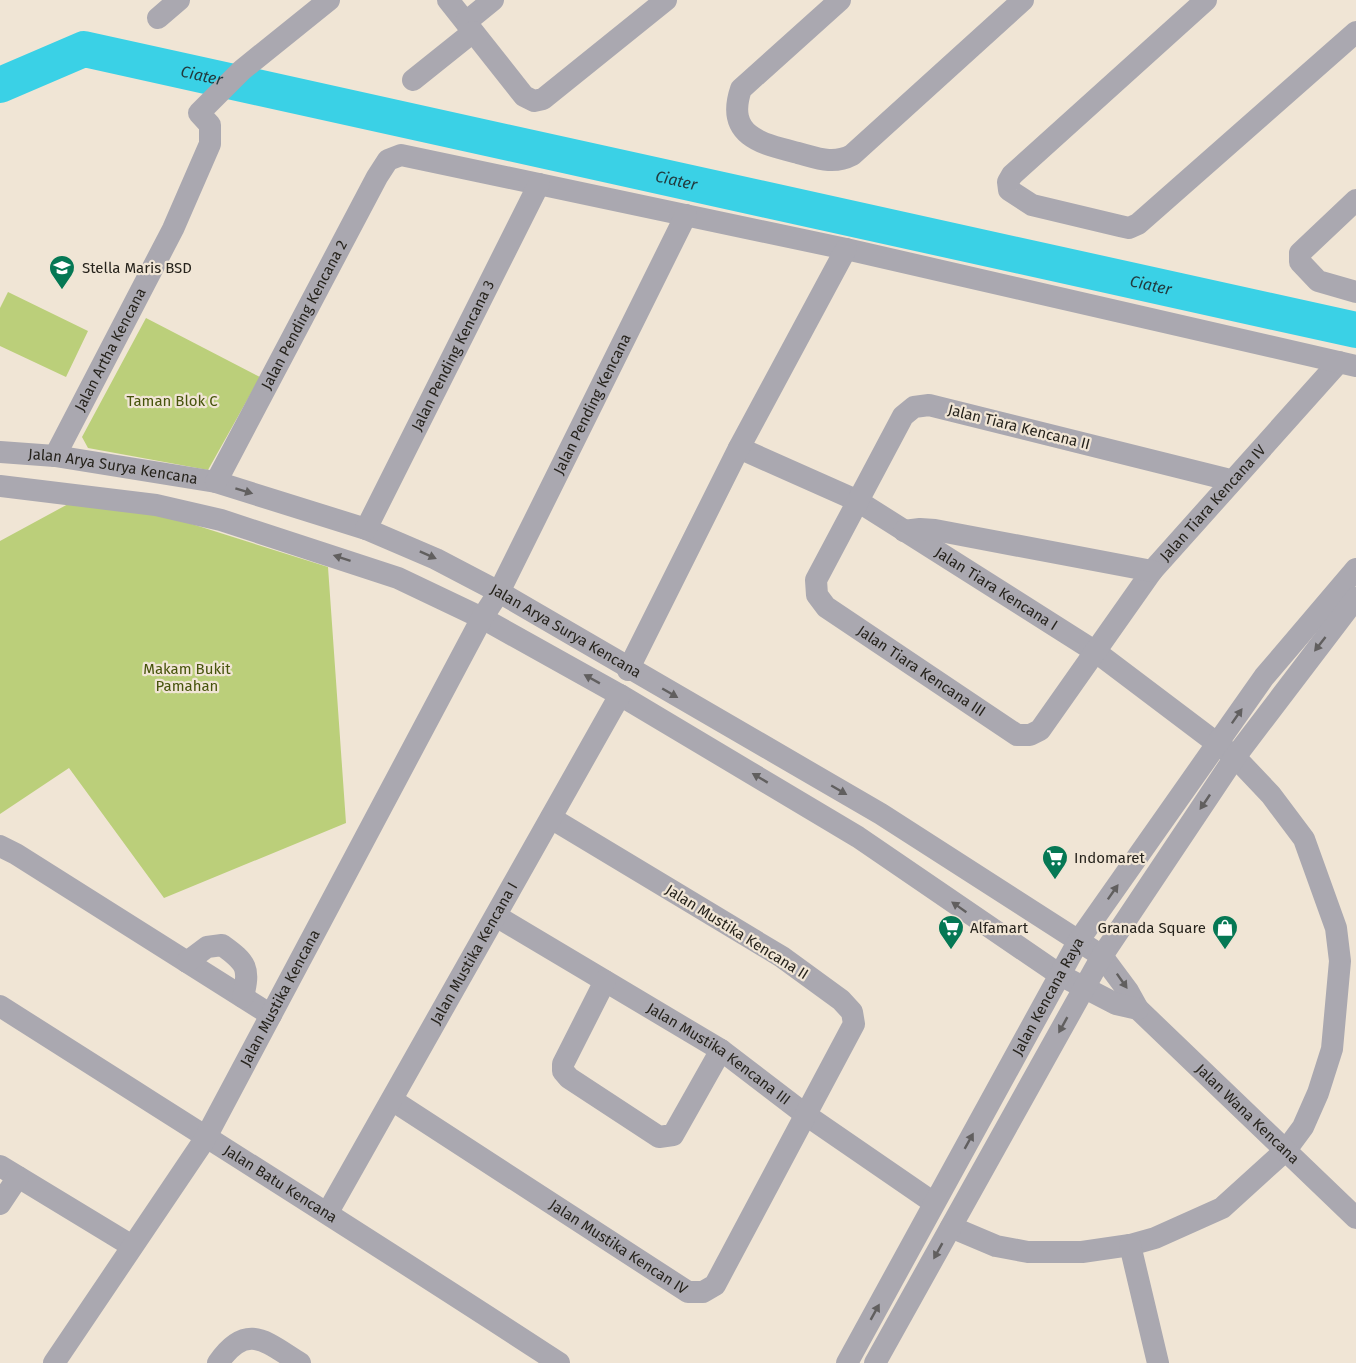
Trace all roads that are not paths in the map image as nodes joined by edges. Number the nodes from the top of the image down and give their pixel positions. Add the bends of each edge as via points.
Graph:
1 (179, 0) edge
2 (329, 0) edge
3 (448, 0) edge
4 (493, 0) edge
5 (666, 0) edge
6 (840, 0) edge
7 (1023, 0) edge
8 (1202, 2) edge
9 (158, 18) dead end
10 (470, 27) junction
11 (1356, 32) edge
12 (413, 80) dead end
13 (539, 184) junction
14 (1356, 200) edge
15 (687, 215) junction
16 (846, 249) junction
17 (1356, 292) edge
18 (1347, 364) edge
19 (740, 448) junction
20 (0, 452) edge
21 (55, 456) junction
22 (1230, 480) junction
23 (216, 482) junction
24 (0, 486) edge
25 (856, 500) junction
26 (366, 529) junction
27 (904, 531) junction
28 (1356, 569) edge
29 (1152, 571) junction
30 (498, 592) junction
31 (1356, 598) edge
32 (482, 618) junction
33 (1096, 652) junction
34 (628, 670) junction
35 (620, 695) junction
36 (1226, 751) junction
37 (551, 818) junction
38 (0, 846) edge
39 (496, 916) junction
40 (1079, 940) junction
41 (1102, 956) junction
42 (1348, 961) edge
43 (187, 962) junction
44 (1060, 975) junction
45 (605, 981) junction
46 (1083, 989) junction
47 (243, 998) junction
48 (0, 1006) edge
49 (1138, 1009) junction
50 (271, 1016) junction
51 (721, 1050) junction
52 (392, 1100) junction
53 (806, 1115) junction
54 (205, 1139) junction
55 (1286, 1150) junction
56 (9, 1172) edge
57 (934, 1203) junction
58 (0, 1204) edge
59 (328, 1212) junction
60 (1356, 1218) edge
61 (951, 1227) junction
62 (1130, 1245) junction
63 (132, 1246) junction
64 (54, 1363) edge
65 (218, 1363) edge
66 (300, 1363) edge
67 (559, 1363) edge
68 (847, 1363) edge
69 (875, 1363) edge
70 (1158, 1363) edge

1 - 9 street
2 - 21 street, Jalan Artha Kencana via 242,70 203,110 210,124 210,144 173,229
3 - 10 street
4 - 10 street
5 - 10 street via 543,99 534,101 524,96
6 - 7 street via 741,89 735,105 739,119 745,132 761,144 833,162 852,155
8 - 11 street via 1012,175 1009,190 1032,205 1129,228 1138,224
10 - 12 street
13 - 15 street
13 - 23 street, Jalan Pending Kencana 2 via 400,155 388,160
13 - 26 street, Jalan Pending Kencana 3
14 - 17 street via 1300,253 1300,262 1318,281
15 - 16 street
15 - 30 street, Jalan Pending Kencana
16 - 18 street
16 - 19 street
18 - 22 street, Jalan Tiara Kencana IV
19 - 25 street, Jalan Tiara Kencana I
19 - 34 street
20 - 21 street, Jalan Arya Surya Kencana
21 - 23 street, Jalan Arya Surya Kencana
22 - 25 street, Jalan Tiara Kencana II via 929,405 914,407 903,416
22 - 29 street, Jalan Tiara Kencana IV
23 -> 26 street, Jalan Arya Surya Kencana
32 -> 24 street, Jalan Arya Surya Kencana via 398,578 221,519 156,505
25 - 27 street, Jalan Tiara Kencana I
25 - 33 street, Jalan Tiara Kencana III via 816,580 817,595 826,607 1017,735 1040,730
26 -> 30 street, Jalan Arya Surya Kencana via 436,559
27 - 29 street via 935,530
27 - 33 street, Jalan Tiara Kencana I
36 -> 28 street, Jalan Kencana Raya via 1264,677
29 - 33 street, Jalan Tiara Kencana IV
30 - 32 street, Jalan Pending Kencana
30 - 34 street, Jalan Arya Surya Kencana
31 -> 36 street, Jalan Kencana Raya
35 -> 32 street, Jalan Arya Surya Kencana
32 - 50 street, Jalan Mustika Kencana
33 - 36 street, Jalan Tiara Kencana I
34 -> 40 street, Jalan Arya Surya Kencana via 881,814
35 - 37 street, Jalan Mustika Kencana I
44 -> 35 street, Jalan Arya Surya Kencana via 858,837
40 -> 36 street, Jalan Kencana Raya
36 -> 41 street, Jalan Kencana Raya
36 - 42 street, Jalan Tiara Kencana I via 1271,795 1304,839
37 - 39 street, Jalan Mustika Kencana I
37 - 53 street, Jalan Mustika Kencana II via 782,957 852,1012 854,1024
38 - 43 street
39 - 45 street, Jalan Mustika Kencana III
39 - 52 street, Jalan Mustika Kencana I
40 - 41 street, Jalan Arya Surya Kencana
40 - 44 street, Jalan Kencana Raya
41 - 46 street, Jalan Kencana Raya
41 -> 49 street, Jalan Wana Kencana
42 - 55 street, Jalan Tiara Kencana I via 1332,1048 1303,1127
43 - 47 street
43 - 47 street via 207,947 222,945 240,958 249,975
44 - 46 street, Jalan Arya Surya Kencana
57 -> 44 street, Jalan Kencana Raya
45 - 51 street, Jalan Mustika Kencana III
45 - 51 street via 563,1071 659,1137 673,1135
46 - 49 street, Jalan Wana Kencana via 1116,1005
46 -> 61 street, Jalan Kencana Raya
47 - 50 street
48 - 54 street, Jalan Batu Kencana
49 - 55 street, Jalan Wana Kencana
50 - 54 street, Jalan Mustika Kencana
51 - 53 street, Jalan Mustika Kencana III
52 - 53 street, Jalan Mustika Kencan IV via 688,1292 703,1292 715,1285
52 - 59 street, Jalan Mustika Kencana I
53 - 57 street, Jalan Mustika Kencana III
54 - 59 street, Jalan Batu Kencana
54 - 63 street, Jalan Mustika Kencana
55 - 60 street, Jalan Wana Kencana
55 - 62 street, Jalan Tiara Kencana I via 1222,1208 1186,1226
56 - 58 street
56 - 63 street
68 -> 57 street, Jalan Kencana Raya
59 - 67 street, Jalan Batu Kencana
61 - 62 street, Jalan Tiara Kencana I via 996,1246 1028,1252 1082,1252
61 -> 69 street, Jalan Kencana Raya
62 - 70 street
63 - 64 street, Jalan Mustika Kencana
65 - 66 street via 228,1348 242,1339 262,1340

